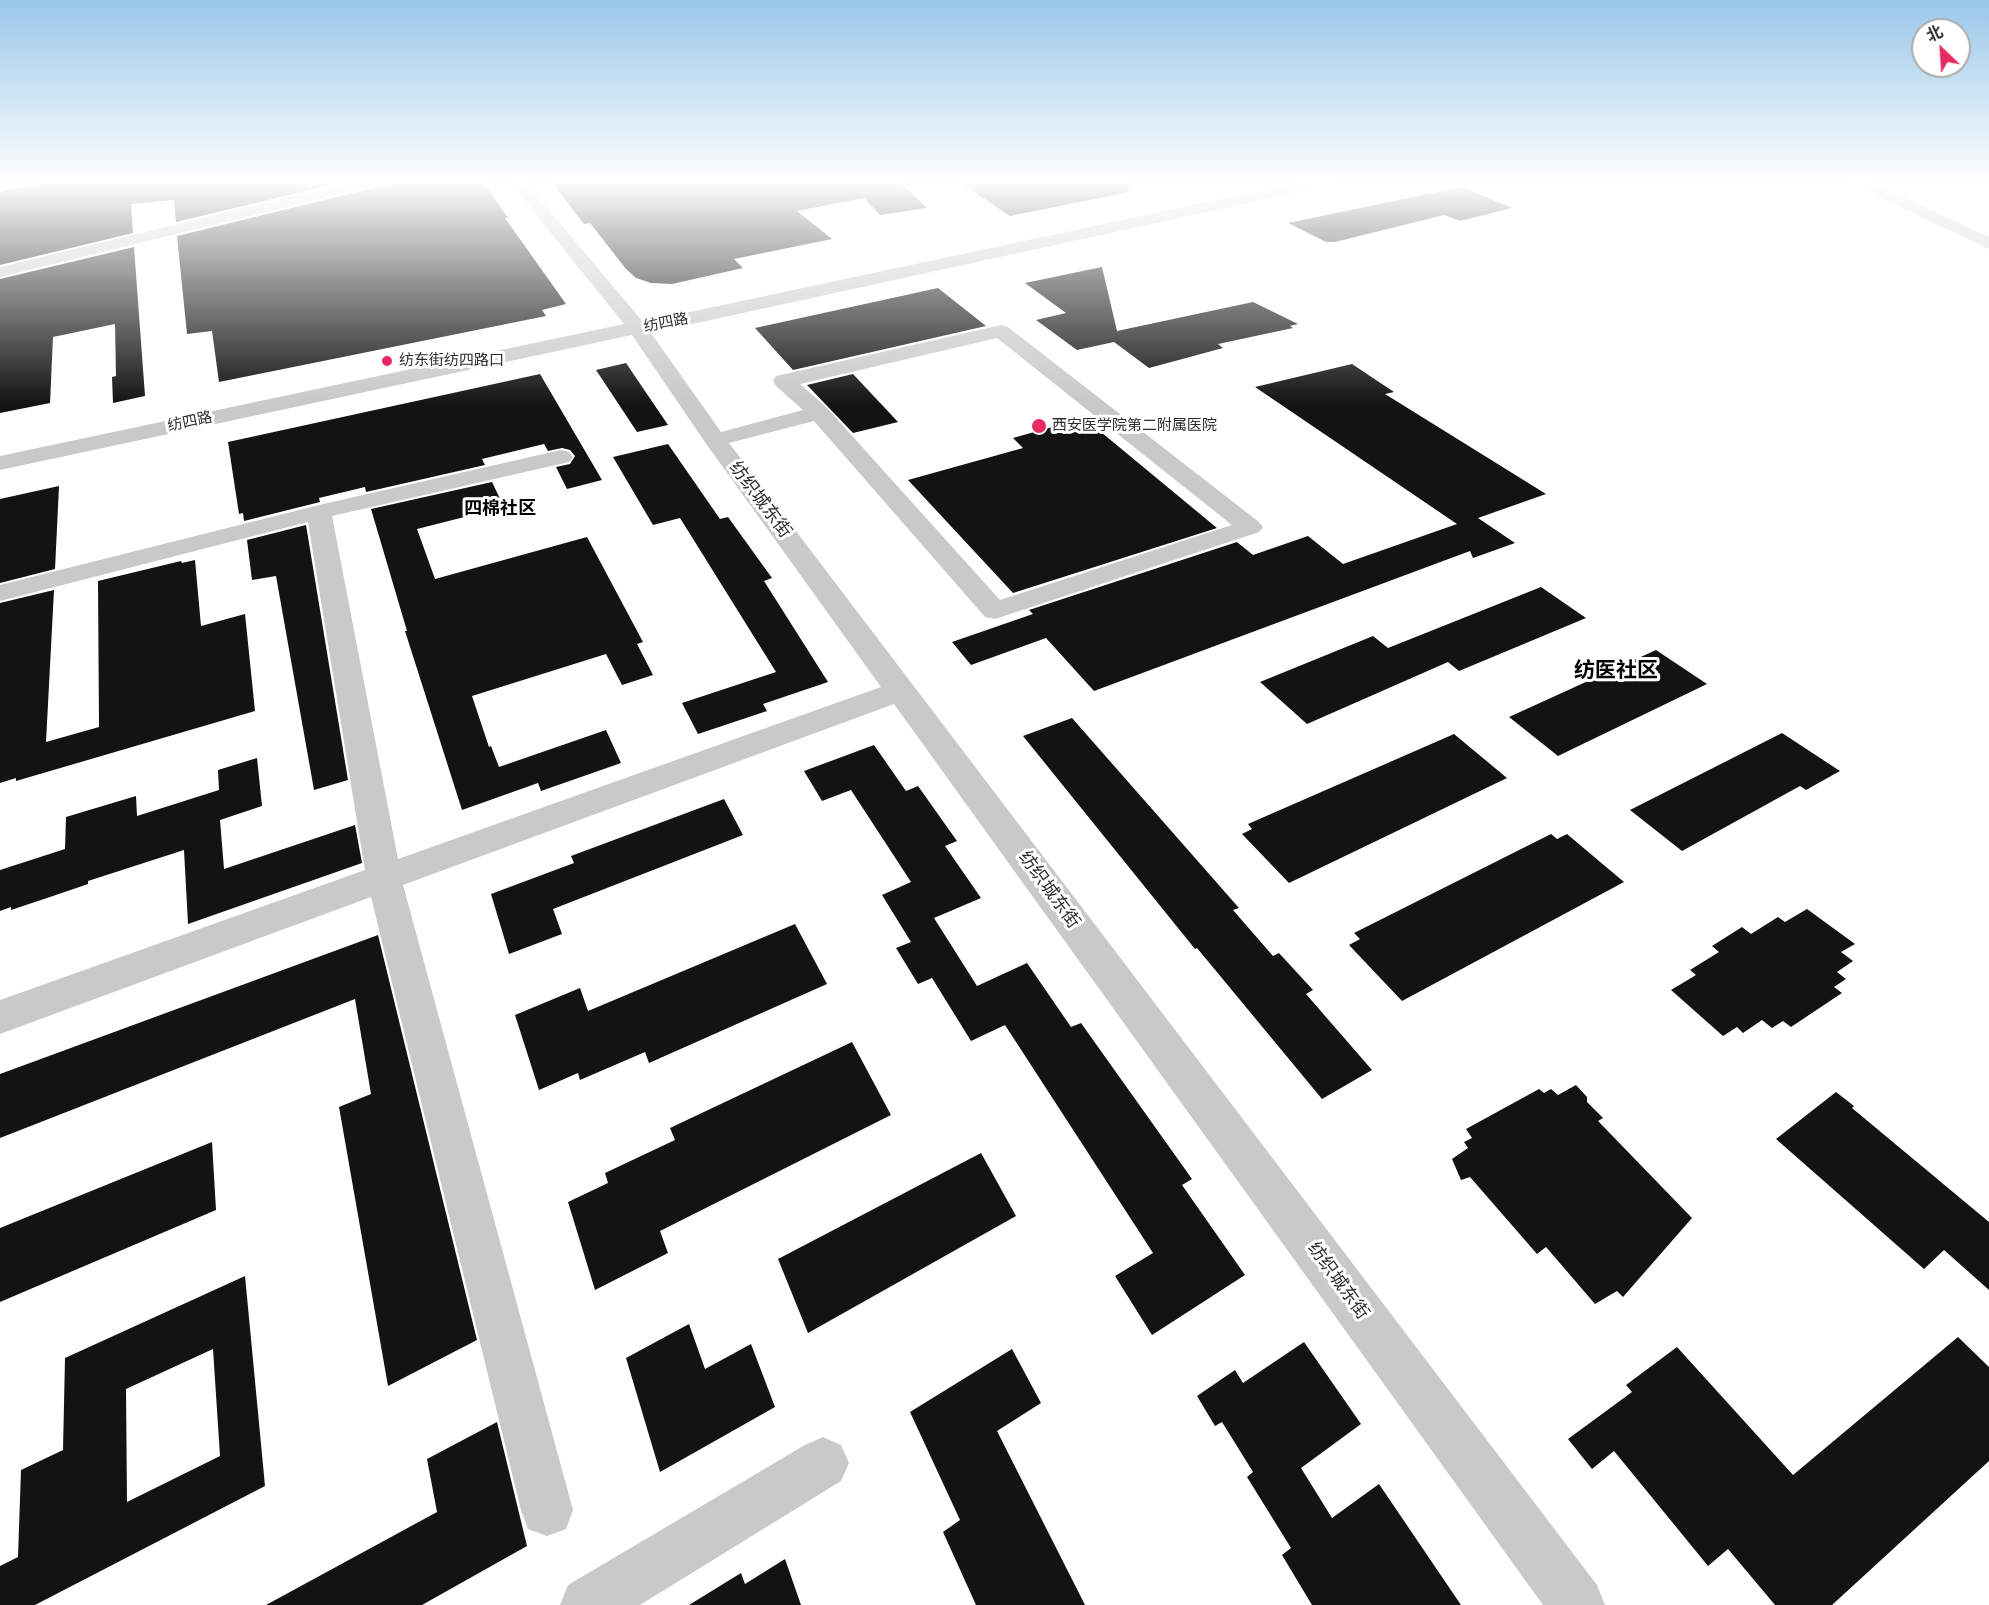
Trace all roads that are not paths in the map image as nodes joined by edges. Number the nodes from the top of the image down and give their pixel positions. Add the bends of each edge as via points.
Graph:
1 (70, 255) edge
2 (577, 255) edge
3 (941, 255) edge
4 (968, 255) edge
5 (0, 272) edge
6 (634, 324) junction
7 (819, 414) junction
8 (715, 440) junction
9 (0, 450) edge
10 (561, 457) dead end
11 (0, 463) edge
12 (319, 512) junction
13 (0, 592) edge
14 (902, 690) junction
15 (384, 878) junction
16 (0, 1017) edge
17 (823, 1463) dead end
18 (548, 1510) dead end
19 (588, 1605) edge
20 (1576, 1605) edge

1 - 5 street
2 - 6 street, 纺织城东街
3 - 6 street, 纺四路 via 677,311
4 - 6 street, 纺四路
6 - 8 street, 纺织城东街
6 - 9 street, 纺四路 via 573,329
6 - 11 street, 纺四路
7 - 7 street via 995,611 1250,527 1001,332 784,381
7 - 8 street
8 - 14 street, 纺织城东街
10 - 12 street
12 - 13 street
12 - 15 street
14 - 15 street
14 - 20 street, 纺织城东街
15 - 16 street
15 - 18 street
17 - 19 street

